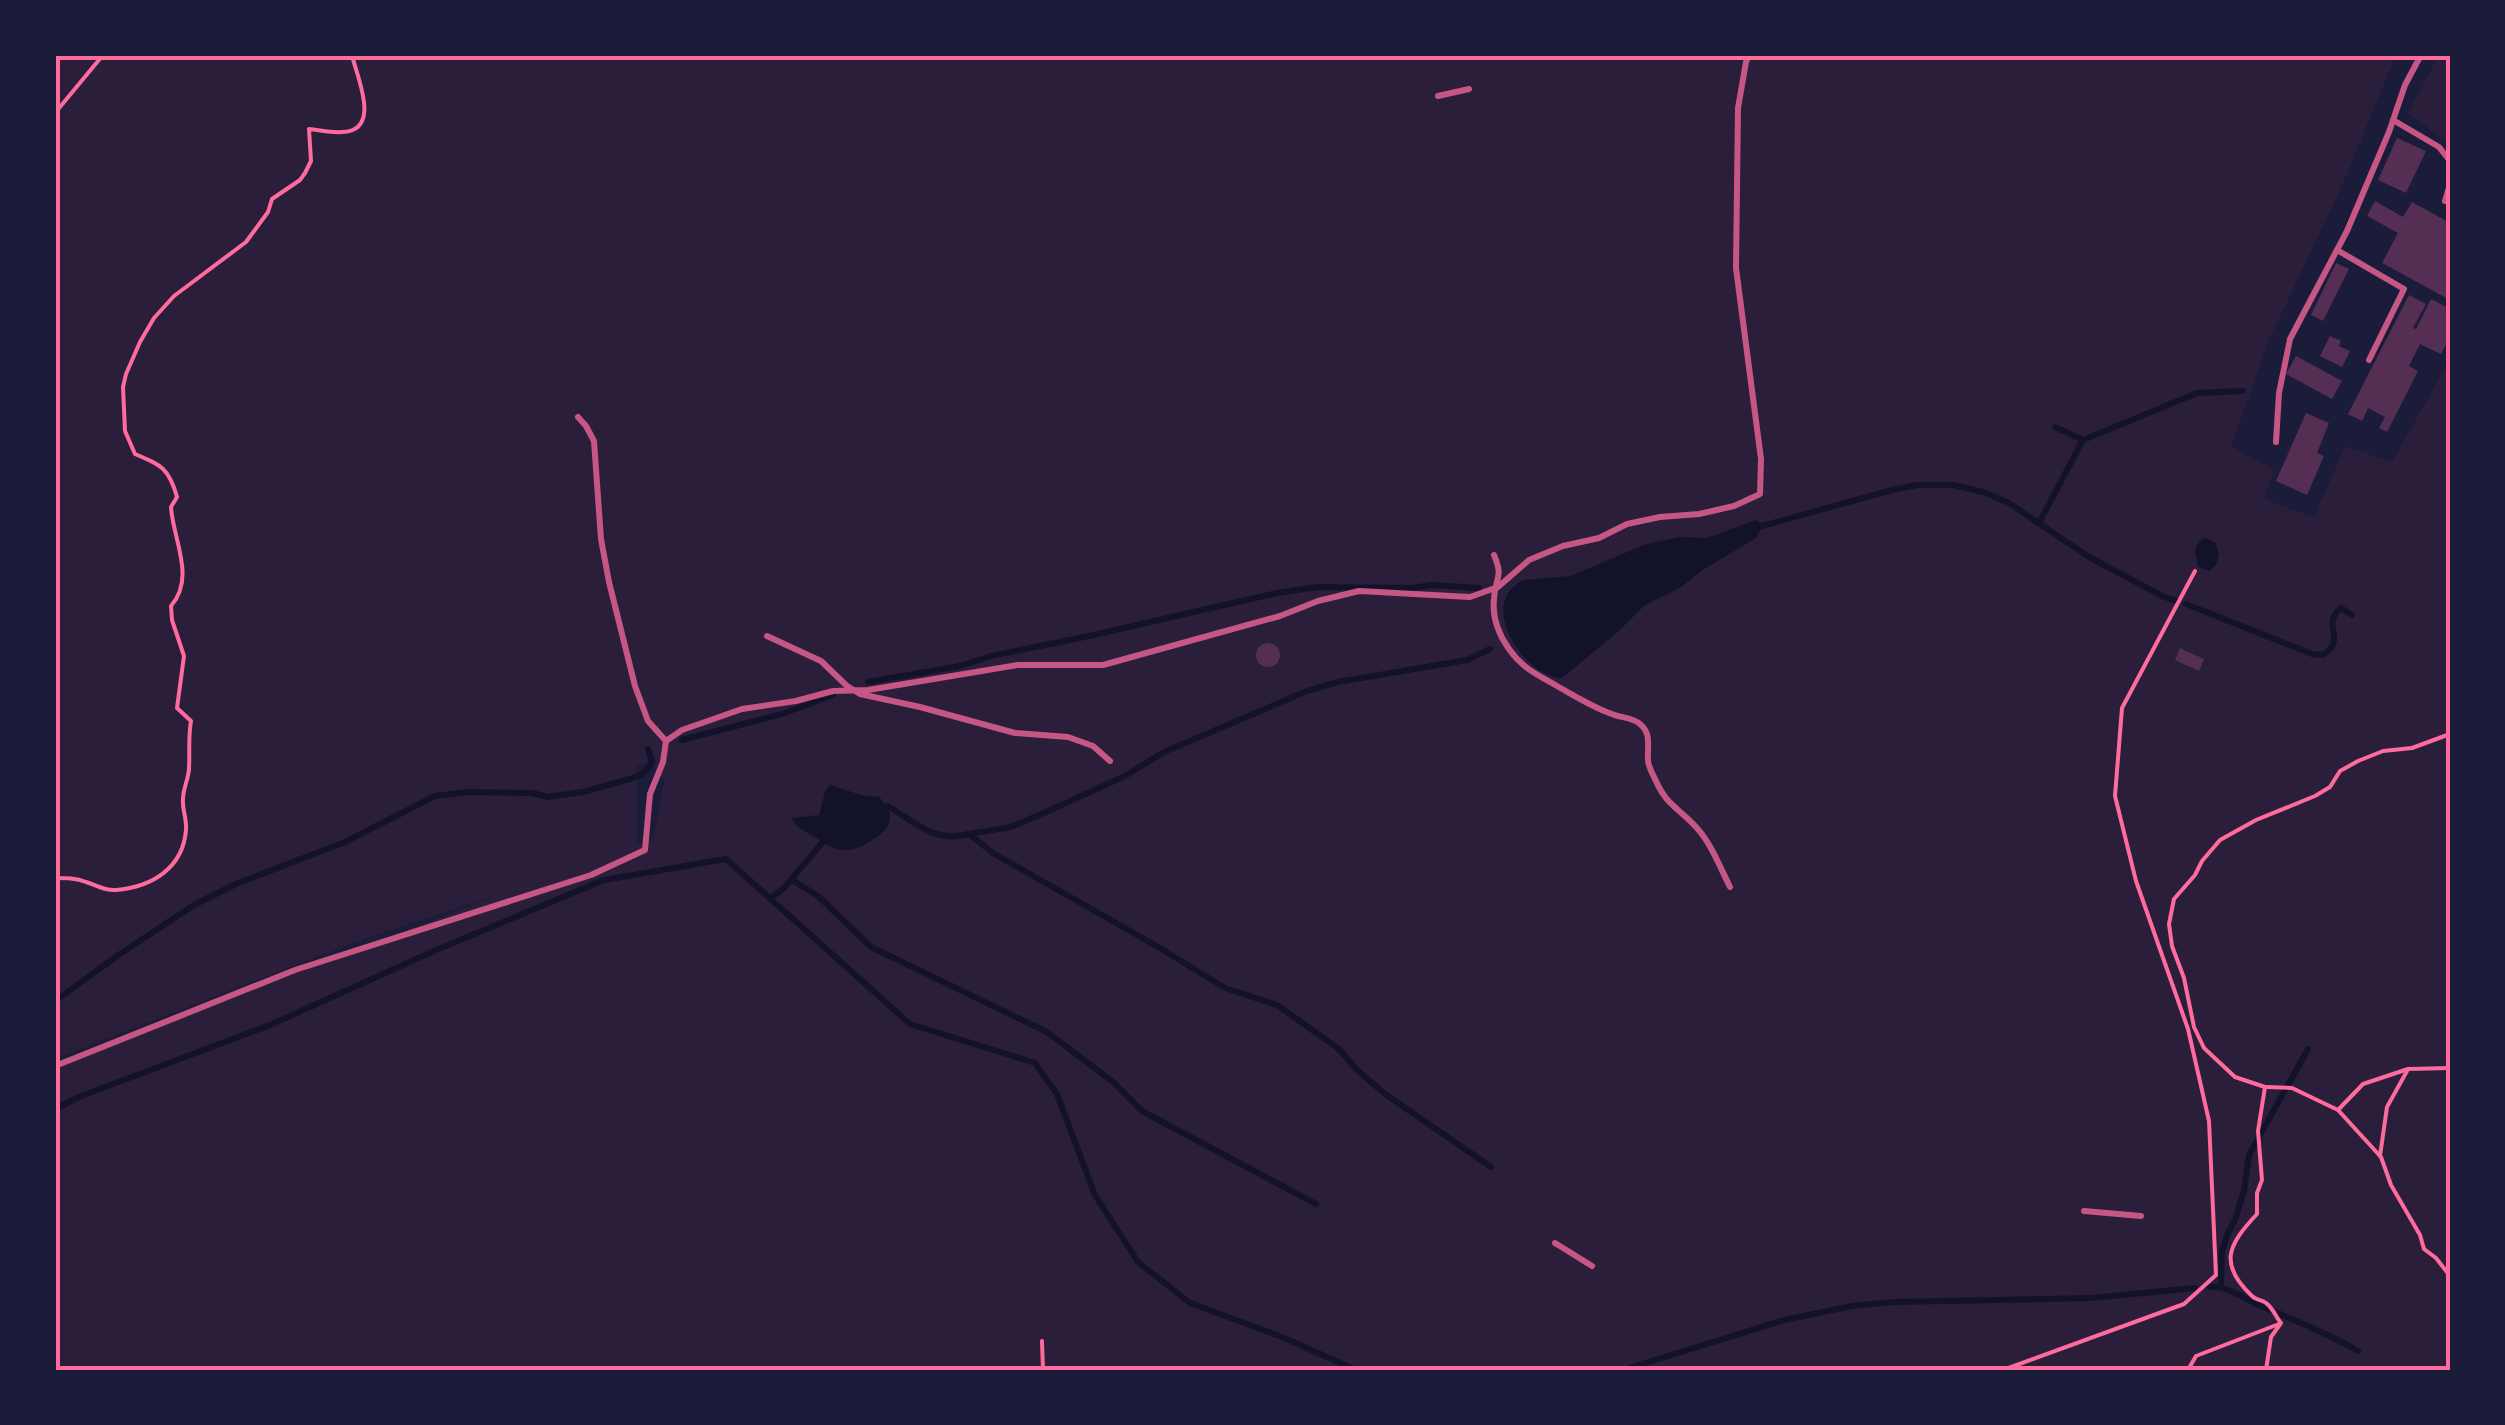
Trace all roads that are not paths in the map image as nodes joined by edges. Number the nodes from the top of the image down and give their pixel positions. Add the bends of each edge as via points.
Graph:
1 (1749, 55) edge
2 (2421, 55) edge
3 (1469, 89) dead end
4 (1438, 96) dead end
5 (2393, 120) junction
6 (2450, 162) edge
7 (2450, 184) edge
8 (2445, 201) dead end
9 (2337, 250) junction
10 (2369, 360) dead end
11 (578, 417) dead end
12 (2276, 442) dead end
13 (1494, 555) dead end
14 (1496, 588) junction
15 (767, 636) dead end
16 (854, 690) junction
17 (666, 741) junction
18 (1110, 761) dead end
19 (1730, 887) dead end
20 (55, 1066) edge
21 (2084, 1210) dead end
22 (2141, 1216) dead end
23 (1555, 1243) dead end
24 (1592, 1266) dead end

1 - 14 lane via 1738,108 1736,268 1760,494 1563,546 1529,560
2 - 5 lane
3 - 4 lane
5 - 6 lane via 2439,147
5 - 9 lane
7 - 8 lane
9 - 10 lane via 2404,289
9 - 12 lane via 2290,340
11 - 17 lane via 594,442 608,582 635,686 648,720
13 - 14 lane via 1501,574
14 - 16 lane via 1470,596 1359,591 1103,665 1018,664
14 - 19 lane via 1500,635 1522,666 1643,726 1665,800 1696,826
15 - 16 lane via 822,661
16 - 17 lane via 742,710
16 - 18 lane via 999,729 1068,737
17 - 20 lane via 650,794 644,850 574,881 295,970
21 - 22 lane
23 - 24 lane

